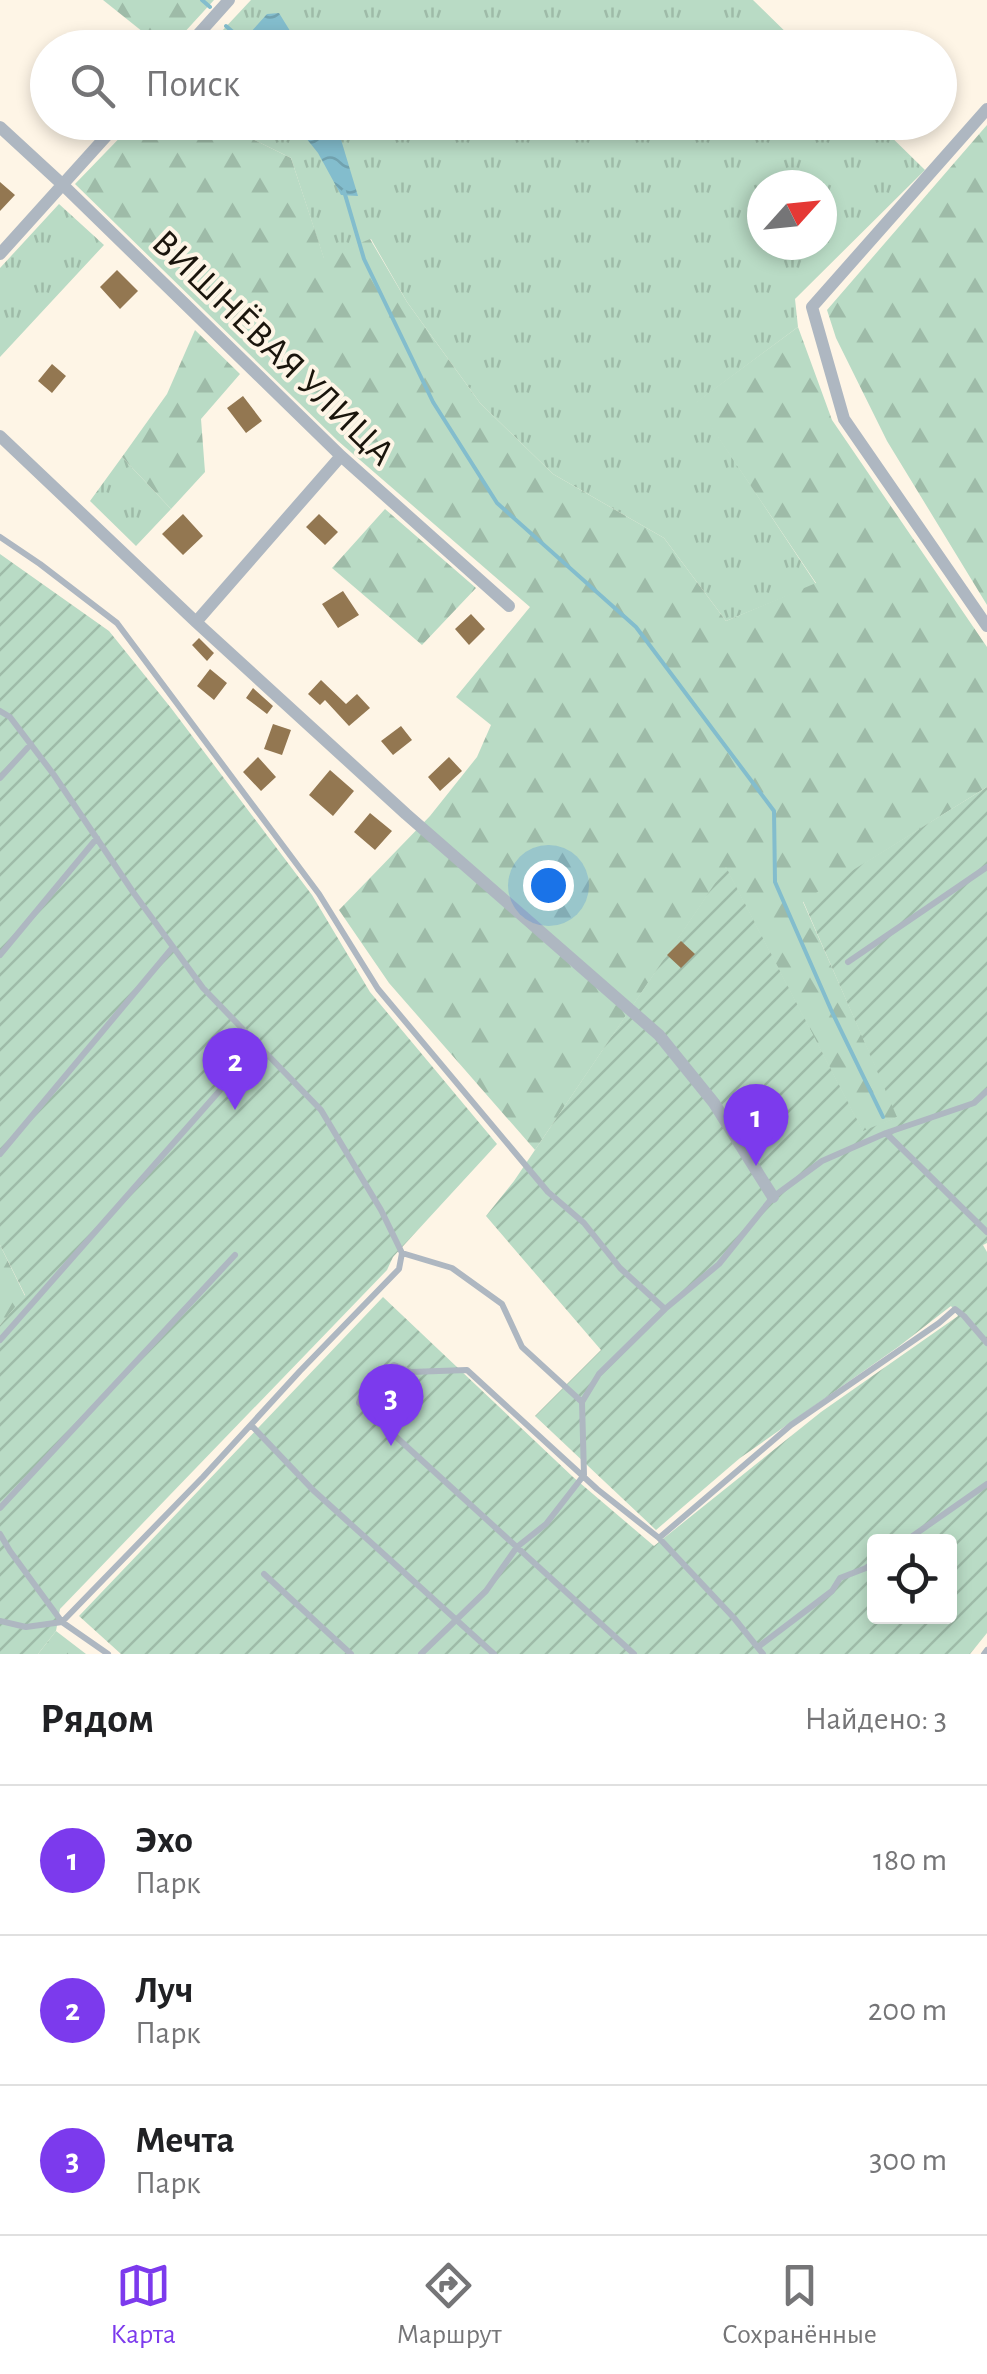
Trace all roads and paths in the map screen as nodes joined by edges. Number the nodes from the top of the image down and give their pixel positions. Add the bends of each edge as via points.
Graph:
1 (229, 0) edge
2 (202, 30) edge
3 (987, 109) edge
4 (0, 127) edge
5 (103, 140) edge
6 (63, 185) junction
7 (0, 254) edge
8 (0, 436) edge
9 (341, 456) junction
10 (0, 536) edge
11 (510, 606) dead end
12 (196, 622) junction
13 (987, 626) edge
14 (0, 711) edge
15 (31, 744) junction
16 (0, 778) edge
17 (97, 838) junction
18 (987, 866) edge
19 (173, 947) junction
20 (0, 956) edge
21 (848, 962) dead end
22 (259, 1046) junction
23 (987, 1091) edge
24 (886, 1134) junction
25 (0, 1154) edge
26 (773, 1197) junction
27 (987, 1232) edge
28 (402, 1253) junction
29 (235, 1255) dead end
30 (664, 1309) junction
31 (0, 1340) edge
32 (987, 1343) edge
33 (582, 1402) junction
34 (251, 1424) junction
35 (584, 1476) junction
36 (987, 1484) edge
37 (0, 1508) edge
38 (0, 1534) edge
39 (915, 1534) edge
40 (659, 1538) junction
41 (517, 1547) junction
42 (867, 1567) edge
43 (264, 1574) dead end
44 (457, 1620) junction
45 (0, 1621) edge
46 (62, 1622) junction
47 (761, 1651) edge
48 (108, 1654) edge
49 (351, 1654) edge
50 (422, 1654) edge
51 (494, 1654) edge
52 (634, 1654) edge

1 - 2 street
3 - 13 street via 812,307 844,420
4 - 6 street, ВИШНЁВАЯ УЛИЦА
5 - 6 street
6 - 7 street
6 - 9 street, ВИШНЁВАЯ УЛИЦА
8 - 12 street
9 - 11 street, ВИШНЁВАЯ УЛИЦА
9 - 12 street
10 - 30 lane via 117,623 319,894 378,989 548,1192
12 - 26 street via 659,1034 714,1103
14 - 15 lane
15 - 16 lane
15 - 17 lane
17 - 19 lane
17 - 20 lane
18 - 21 lane
19 - 22 lane
19 - 25 lane
22 - 28 lane via 321,1110
22 - 31 lane
23 - 24 lane via 974,1104
24 - 26 lane via 822,1161
24 - 27 lane
26 - 30 lane via 719,1264
28 - 33 lane via 452,1268 502,1304 522,1347
28 - 34 lane via 399,1268
29 - 37 lane
30 - 33 lane via 599,1374
32 - 40 lane via 955,1309 791,1425
33 - 35 lane
34 - 44 lane via 313,1490
34 - 46 lane
35 - 40 lane
35 - 41 lane via 546,1524
35 - 41 lane via 466,1370 411,1372 394,1364 376,1379 359,1403
36 - 39 lane
38 - 46 lane
40 - 47 lane
41 - 44 lane
41 - 52 lane
42 - 47 lane via 840,1578
43 - 49 lane
44 - 50 lane
44 - 51 lane
45 - 46 lane via 26,1627
46 - 48 lane

